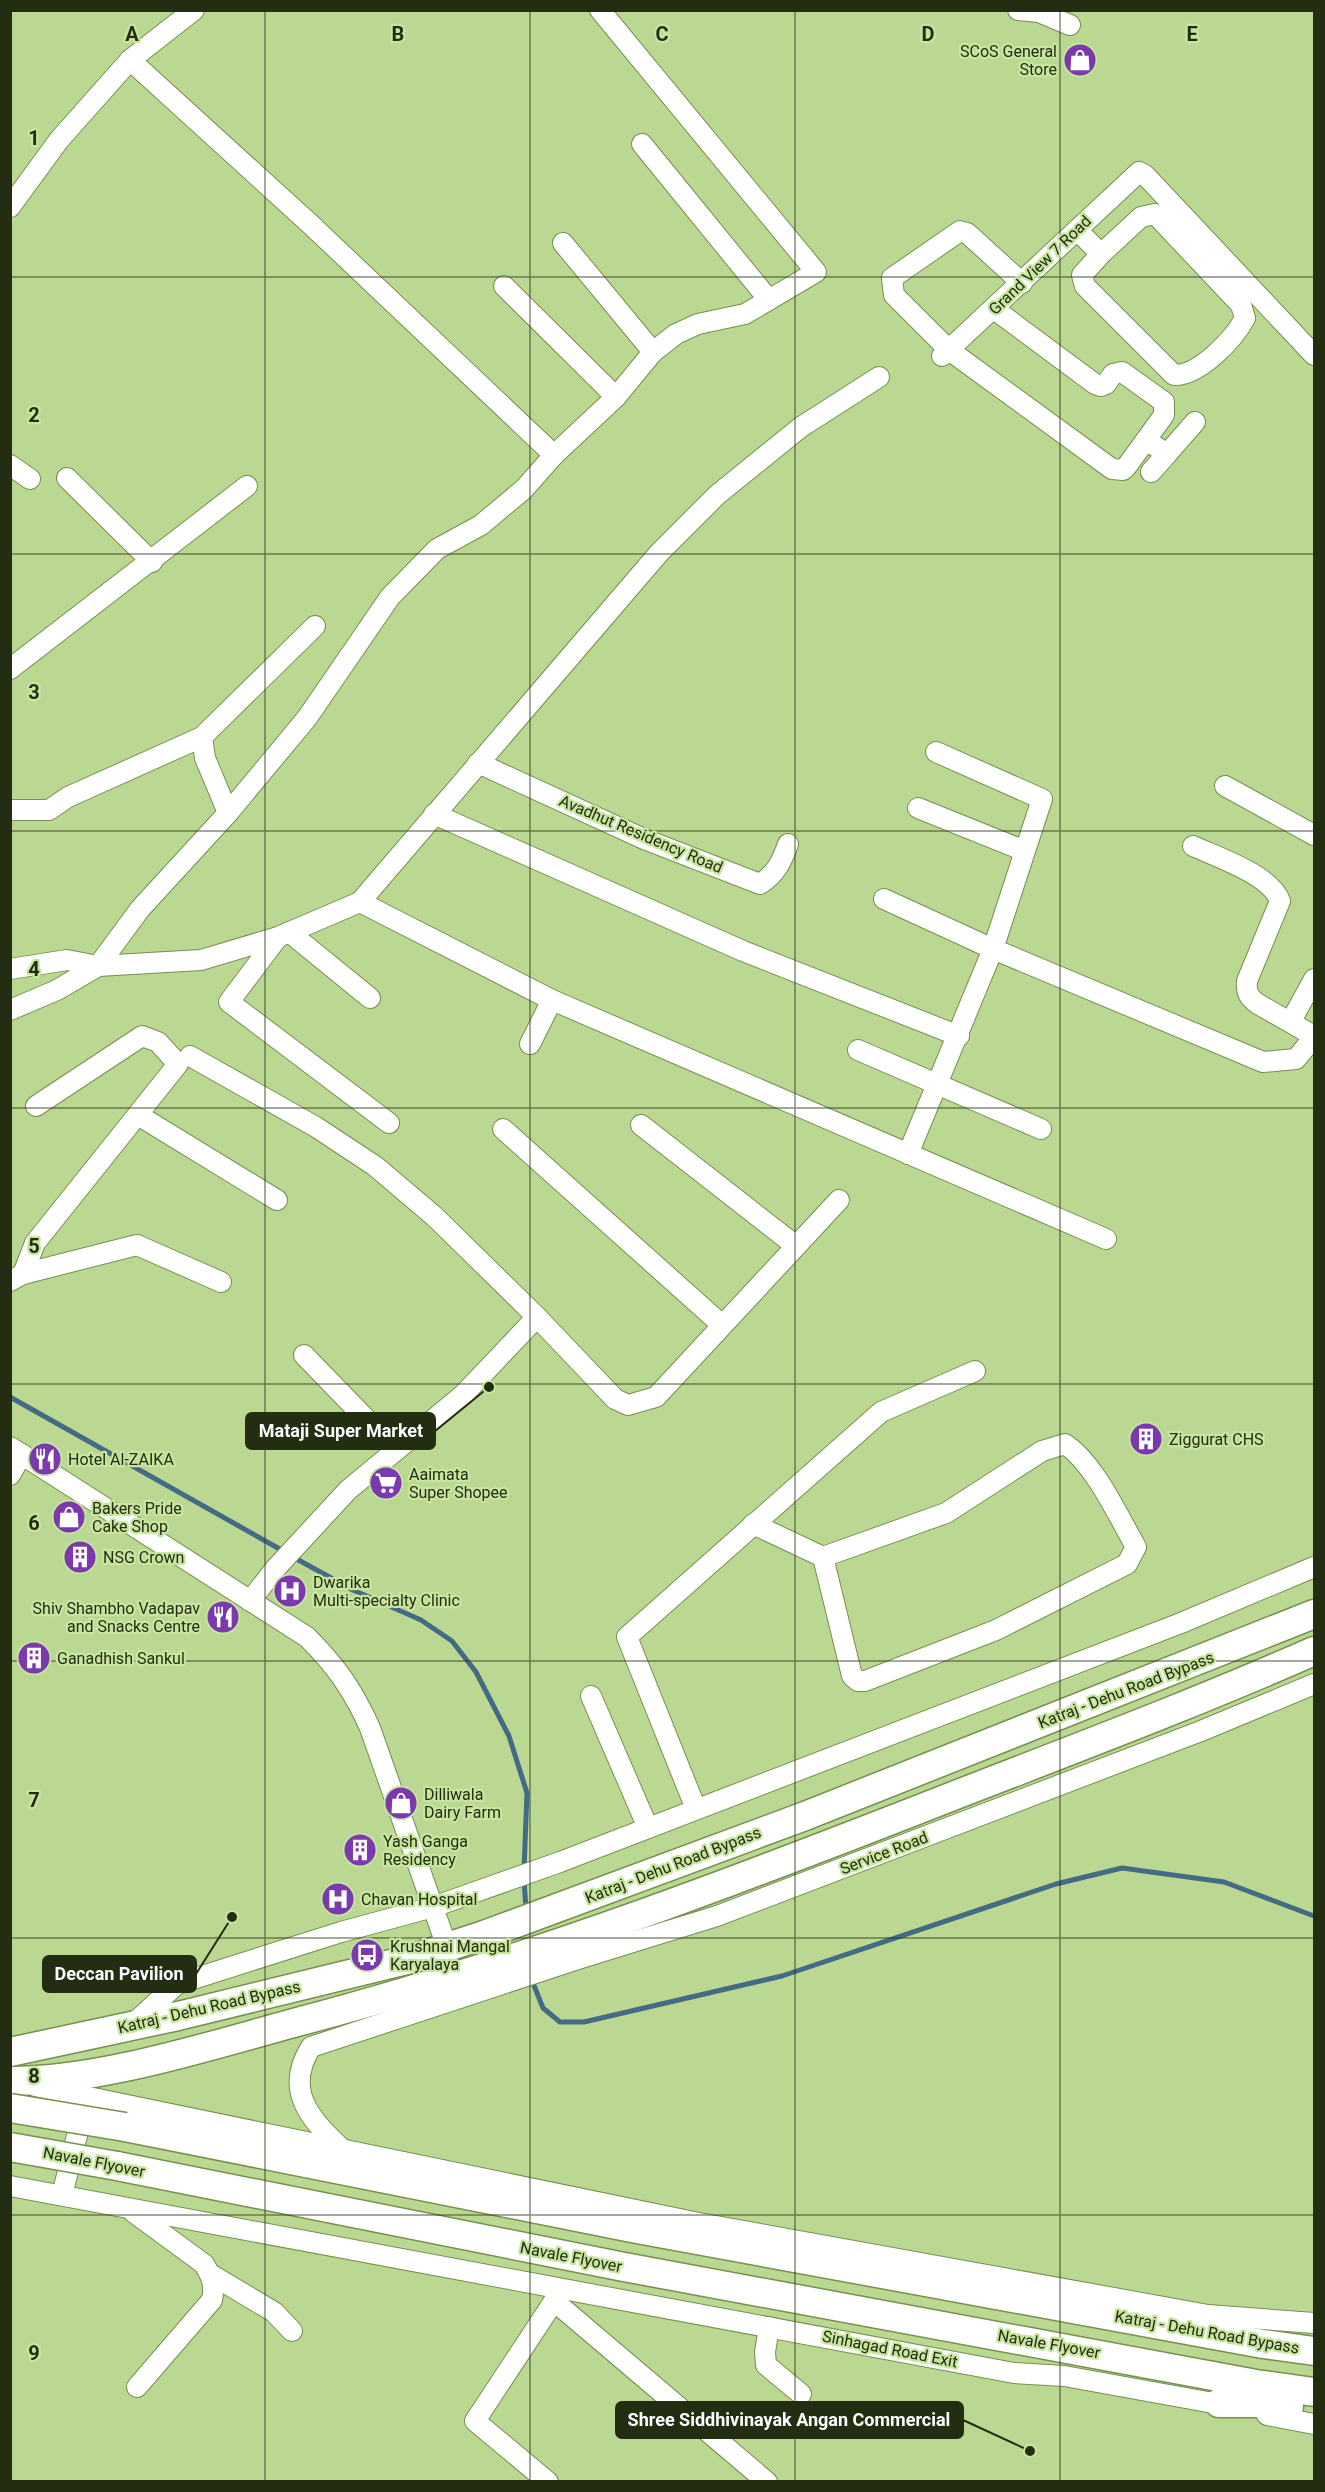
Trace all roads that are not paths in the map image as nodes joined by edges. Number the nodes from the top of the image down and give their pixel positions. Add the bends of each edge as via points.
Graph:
1 (194, 10) edge
2 (600, 10) edge
3 (1018, 10) edge
4 (1070, 25) dead end
5 (130, 60) junction
6 (642, 144) dead end
7 (17, 184) edge
8 (10, 207) edge
9 (1077, 230) junction
10 (563, 243) dead end
11 (1101, 254) junction
12 (1022, 283) junction
13 (504, 286) dead end
14 (769, 300) junction
15 (994, 309) junction
16 (653, 352) junction
17 (946, 353) junction
18 (1314, 355) edge
19 (879, 377) dead end
20 (615, 397) junction
21 (1195, 422) dead end
22 (1146, 440) junction
23 (1167, 454) junction
24 (555, 455) junction
25 (10, 465) edge
26 (1151, 472) dead end
27 (67, 478) dead end
28 (30, 479) dead end
29 (247, 486) dead end
30 (152, 562) junction
31 (315, 626) dead end
32 (10, 669) edge
33 (202, 737) junction
34 (936, 752) dead end
35 (478, 763) junction
36 (1225, 786) dead end
37 (918, 808) dead end
38 (10, 810) edge
39 (228, 813) junction
40 (434, 814) junction
41 (1314, 834) edge
42 (788, 844) dead end
43 (1192, 846) dead end
44 (1025, 852) junction
45 (884, 899) dead end
46 (360, 902) junction
47 (284, 935) junction
48 (993, 949) junction
49 (98, 966) junction
50 (10, 969) edge
51 (1314, 979) edge
52 (370, 998) dead end
53 (552, 1000) junction
54 (10, 1010) edge
55 (1292, 1021) junction
56 (959, 1036) junction
57 (1314, 1036) edge
58 (530, 1044) dead end
59 (858, 1050) dead end
60 (190, 1056) dead end
61 (939, 1083) junction
62 (36, 1106) dead end
63 (138, 1115) junction
64 (389, 1123) dead end
65 (641, 1125) dead end
66 (503, 1129) dead end
67 (1041, 1129) dead end
68 (908, 1154) junction
69 (277, 1200) dead end
70 (838, 1200) dead end
71 (1106, 1239) dead end
72 (796, 1246) junction
73 (17, 1277) edge
74 (221, 1282) dead end
75 (537, 1317) junction
76 (722, 1325) junction
77 (304, 1355) dead end
78 (975, 1371) dead end
79 (16, 1450) edge
80 (396, 1450) junction
81 (10, 1475) edge
82 (753, 1524) junction
83 (823, 1557) junction
84 (1314, 1567) edge
85 (250, 1601) junction
86 (1314, 1614) edge
87 (1314, 1651) edge
88 (1314, 1684) edge
89 (591, 1696) dead end
90 (696, 1809) junction
91 (648, 1828) junction
92 (433, 1907) junction
93 (447, 1947) junction
94 (576, 1949) junction
95 (443, 1992) junction
96 (132, 2025) junction
97 (10, 2052) edge
98 (11, 2090) edge
99 (87, 2098) junction
100 (10, 2147) edge
101 (343, 2150) junction
102 (11, 2187) edge
103 (63, 2195) junction
104 (129, 2209) junction
105 (212, 2276) junction
106 (559, 2294) junction
107 (1314, 2323) edge
108 (769, 2326) junction
109 (292, 2331) dead end
110 (1314, 2351) edge
111 (137, 2387) dead end
112 (1314, 2392) edge
113 (801, 2394) dead end
114 (1219, 2403) junction
115 (1314, 2410) edge
116 (1314, 2424) edge
117 (548, 2481) edge
118 (767, 2481) edge

1 - 5 street
2 - 14 street via 816,272
3 - 4 street via 1040,12
5 - 7 street
5 - 24 street
6 - 14 street
7 - 8 street
9 - 11 street
9 - 12 street, Grand View 7 Road
9 - 18 street, Grand View 7 Road via 1136,173 1145,175
10 - 16 street
11 - 11 street via 1082,275 1085,286 1174,375 1204,365 1245,318 1241,305 1155,214 1141,217
12 - 15 street, Grand View 7 Road
12 - 17 street via 960,231 892,278 894,295
13 - 20 street
14 - 16 street via 744,314 698,324 676,334
15 - 17 street, Grand View 7 Road
15 - 22 street via 1095,384 1106,384 1113,374 1122,372 1164,402 1164,415
16 - 20 street
17 - 22 street via 1112,469 1123,470
19 - 35 street via 801,427 717,495 659,553
20 - 24 street
21 - 23 street
22 - 23 street
23 - 26 street
24 - 39 street via 524,489 481,525 437,549 390,597 307,718
25 - 28 street
27 - 30 street
29 - 30 street
30 - 32 street
31 - 33 street
33 - 38 street via 68,797 48,810
33 - 39 street via 205,758
34 - 44 street via 1041,799
35 - 40 street
35 - 42 street, Avadhut Residency Road via 645,839 760,884 770,878 782,861
36 - 41 street
37 - 44 street
39 - 49 street via 140,909
40 - 46 street
40 - 56 street via 743,951
43 - 55 street via 1261,879 1277,891 1280,901 1246,990 1249,998
44 - 48 street
45 - 48 street
46 - 47 street
46 - 53 street
47 - 49 street via 201,960
47 - 52 street
47 - 64 street via 229,1002
48 - 56 street
48 - 57 street via 1263,1062 1296,1059
49 - 50 street via 67,960
49 - 54 street via 57,990
51 - 55 street
53 - 58 street
53 - 68 street
55 - 57 street
56 - 61 street
59 - 61 street
60 - 75 street via 316,1127 375,1166 434,1216
61 - 67 street
61 - 68 street
62 - 63 street via 142,1036 158,1042 178,1064
63 - 69 street
63 - 73 street via 35,1243
65 - 72 street
66 - 76 street
68 - 71 street
70 - 72 street
72 - 76 street
73 - 74 street via 137,1245
75 - 76 street via 615,1399 628,1405 656,1397
75 - 80 street via 463,1395
77 - 80 street
78 - 82 street via 881,1412
79 - 81 street
79 - 85 street
80 - 85 street via 348,1490
82 - 83 street
82 - 90 street via 627,1637
83 - 83 street via 852,1676 865,1681 996,1630 1127,1564 1136,1547 1101,1485 1065,1444 1042,1451 946,1513
84 - 90 street via 1181,1623
85 - 92 street via 307,1636 334,1664 355,1695
86 - 93 highway, Katraj - Dehu Road Bypass via 805,1816
87 - 94 highway, Katraj - Dehu Road Bypass
88 - 94 street, Service Road via 1168,1744 717,1916
89 - 91 street
90 - 91 street
91 - 92 street
92 - 93 street
92 - 96 street via 177,1984
93 - 96 highway, Katraj - Dehu Road Bypass
94 - 95 highway, Katraj - Dehu Road Bypass
95 - 98 highway, Katraj - Dehu Road Bypass
95 - 101 street via 311,2047 298,2076 300,2093 317,2127
96 - 97 highway, Katraj - Dehu Road Bypass
98 - 99 street
98 - 110 highway, Katraj - Dehu Road Bypass, bridge via 125,2127 632,2228
99 - 101 street
99 - 103 street
100 - 112 highway, Navale Flyover, bridge via 624,2267
101 - 107 street via 699,2223 1185,2311
102 - 103 street, Sinhagad Road Exit
103 - 104 street, Sinhagad Road Exit
104 - 105 street via 204,2264
104 - 106 street, Sinhagad Road Exit
105 - 109 street via 274,2312
105 - 111 street via 212,2300
106 - 108 street, Sinhagad Road Exit
106 - 117 street via 475,2421
106 - 118 street
108 - 113 street via 766,2365
108 - 114 street, Sinhagad Road Exit via 1014,2373 1064,2376
114 - 115 highway
114 - 116 street, Sinhagad Road Exit

